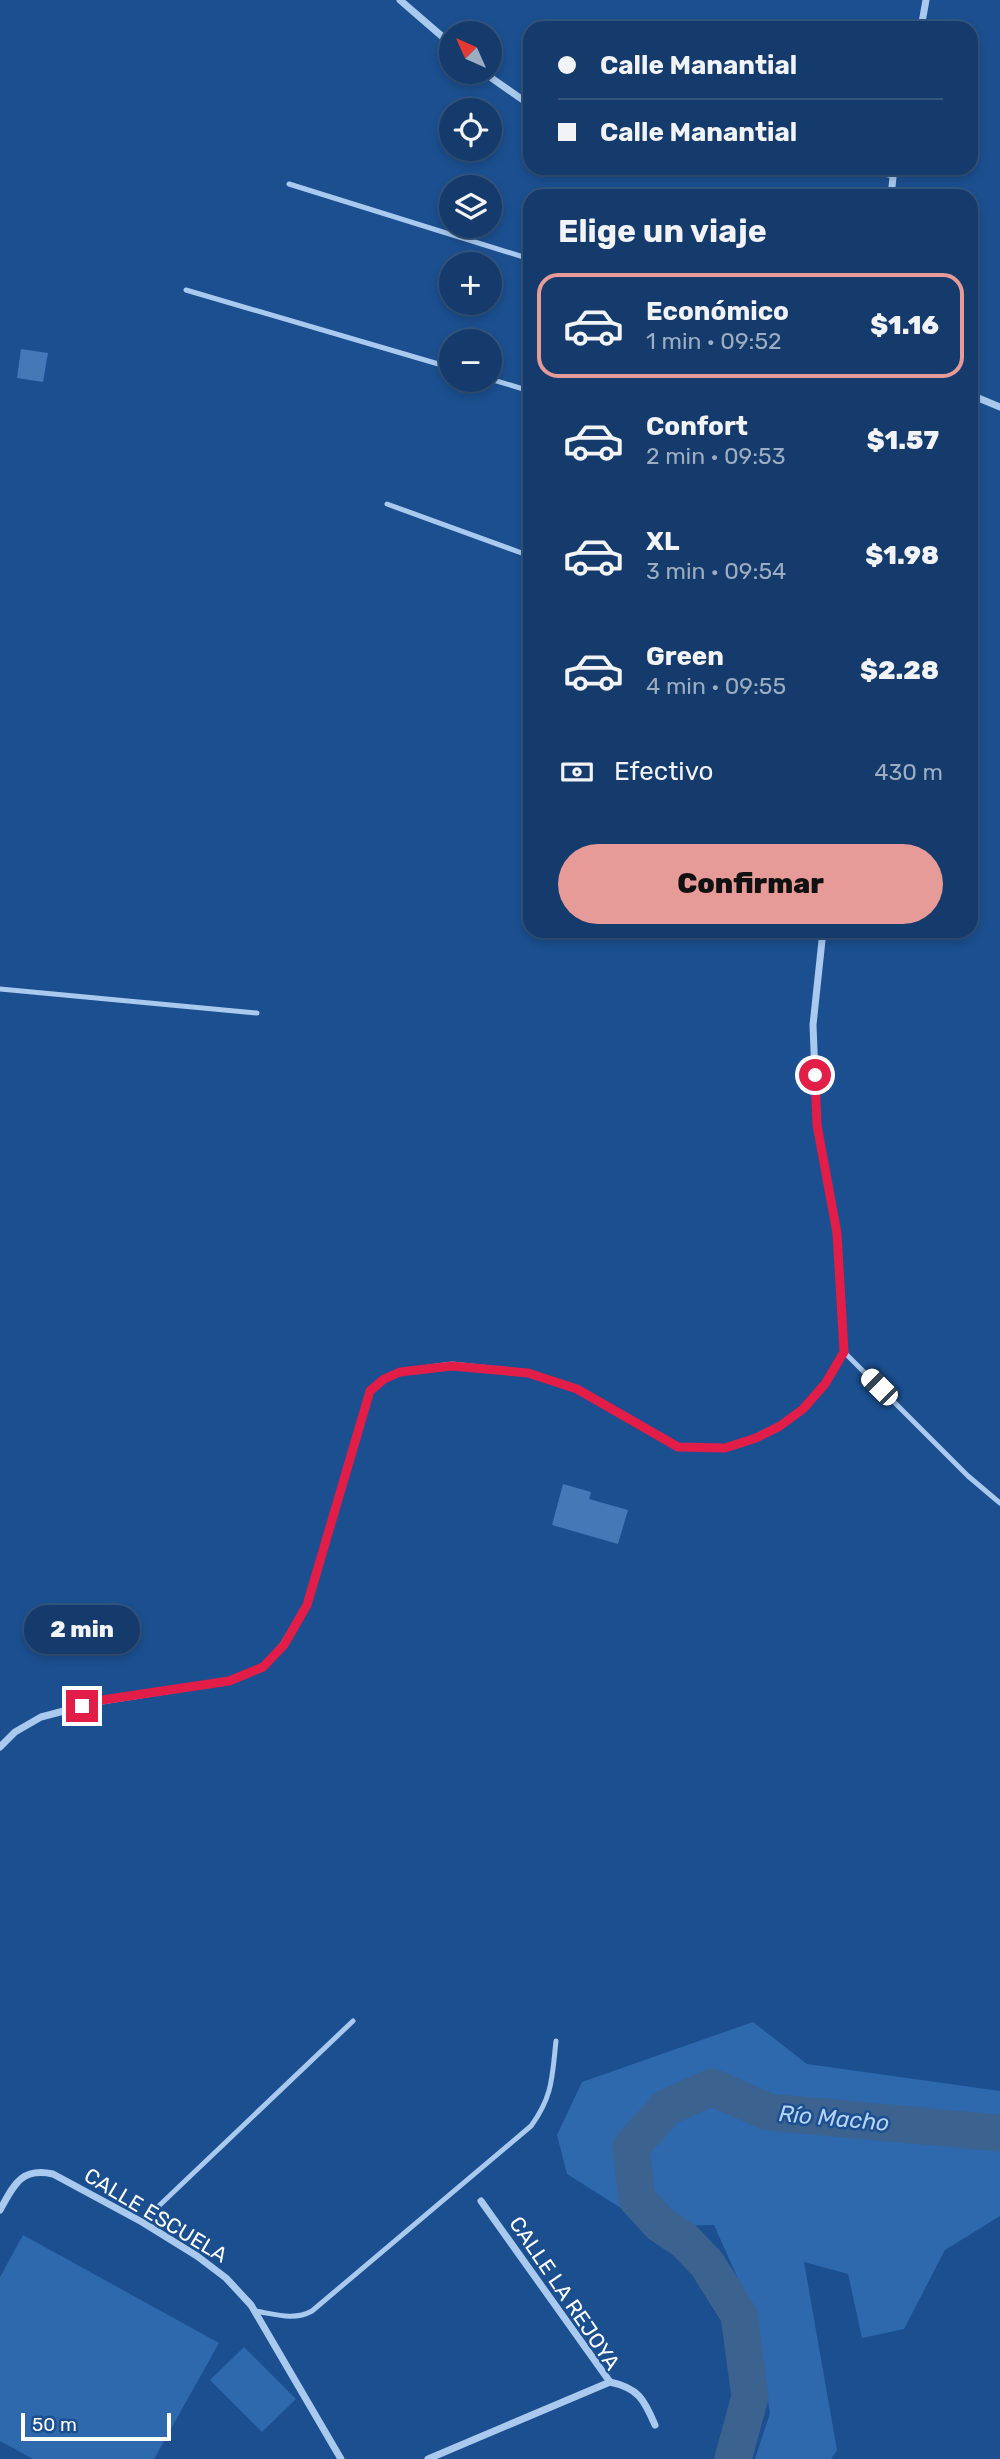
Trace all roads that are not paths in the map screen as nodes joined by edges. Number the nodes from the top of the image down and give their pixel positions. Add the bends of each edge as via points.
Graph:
1 (400, 0) edge
2 (926, 0) edge
3 (922, 21) edge
4 (439, 34) edge
5 (500, 84) edge
6 (523, 101) edge
7 (289, 184) dead end
8 (523, 257) edge
9 (186, 290) dead end
10 (439, 364) edge
11 (502, 383) edge
12 (523, 389) edge
13 (978, 398) edge
14 (1000, 407) edge
15 (387, 504) dead end
16 (523, 553) edge
17 (822, 938) edge
18 (0, 989) edge
19 (257, 1013) dead end
20 (844, 1352) junction
21 (1000, 1503) edge
22 (0, 1747) edge
23 (353, 2021) dead end
24 (556, 2041) dead end
25 (481, 2201) dead end
26 (0, 2210) edge
27 (142, 2222) junction
28 (255, 2311) junction
29 (610, 2382) junction
30 (654, 2425) dead end
31 (341, 2459) edge
32 (428, 2459) edge

1 - 4 street
2 - 3 street
5 - 6 street
7 - 8 lane
9 - 10 lane
11 - 12 lane
13 - 14 street
15 - 16 lane
17 - 20 street via 813,1025 817,1125 837,1233
18 - 19 lane
20 - 21 lane
20 - 22 street via 803,1409 756,1438 725,1448 678,1447 577,1389 528,1373 452,1366 400,1372 384,1379 370,1391 307,1605 284,1645 263,1667 229,1681 102,1700 41,1717
23 - 27 lane
24 - 28 lane via 550,2093 531,2126 312,2311 293,2317
25 - 29 street, CALLE LA REJOYA
26 - 27 street, CALLE ESCUELA via 14,2185 40,2171
27 - 28 street, CALLE ESCUELA via 226,2278
28 - 31 street, CALLE ESCUELA
29 - 30 street via 635,2392 646,2403
29 - 32 street, CALLE LA REJOYA

